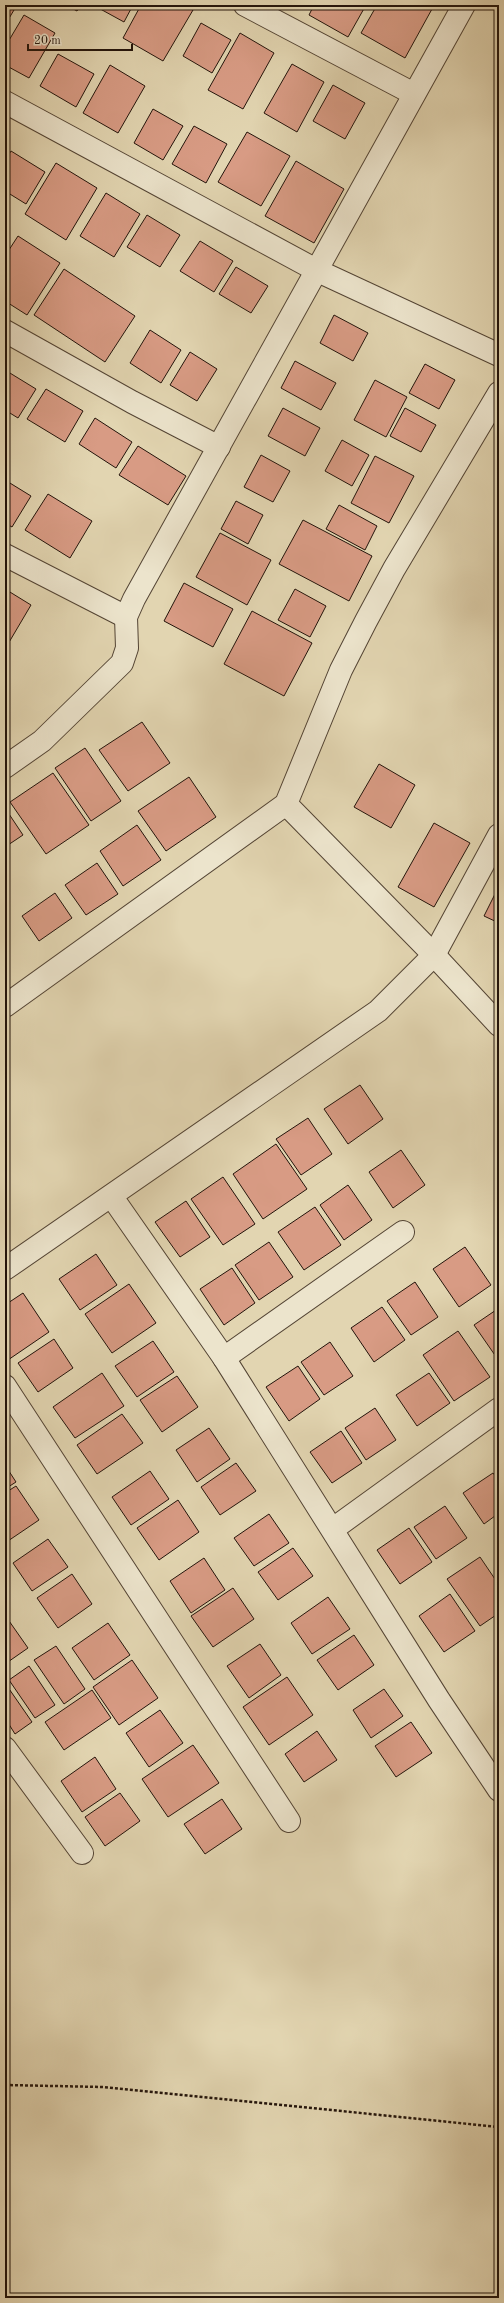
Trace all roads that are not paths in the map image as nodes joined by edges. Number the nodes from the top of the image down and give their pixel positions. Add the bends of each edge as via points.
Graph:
1 (245, 5) edge
2 (464, 5) edge
3 (414, 94) junction
4 (5, 102) edge
5 (318, 271) junction
6 (5, 331) edge
7 (499, 355) edge
8 (499, 393) edge
9 (218, 447) junction
10 (5, 555) edge
11 (126, 617) junction
12 (5, 767) edge
13 (286, 804) junction
14 (499, 835) edge
15 (434, 955) junction
16 (5, 1006) edge
17 (499, 1025) edge
18 (112, 1197) junction
19 (403, 1232) dead end
20 (5, 1269) edge
21 (224, 1358) junction
22 (5, 1386) edge
23 (499, 1410) edge
24 (333, 1529) junction
25 (5, 1748) edge
26 (499, 1790) edge
27 (289, 1821) dead end
28 (82, 1853) dead end

1 - 3 street
2 - 3 street
3 - 5 street
4 - 5 street
5 - 7 street
5 - 9 street
6 - 9 street
8 - 13 street via 394,569 366,621 341,670
9 - 11 street
10 - 11 street
11 - 12 street via 127,648 122,664 42,741
13 - 15 street
13 - 16 street
14 - 15 street
15 - 17 street
15 - 18 street via 378,1011
18 - 20 street
18 - 21 street
19 - 21 street
21 - 24 street
22 - 27 street
23 - 24 street
24 - 26 street via 439,1700
25 - 28 street

